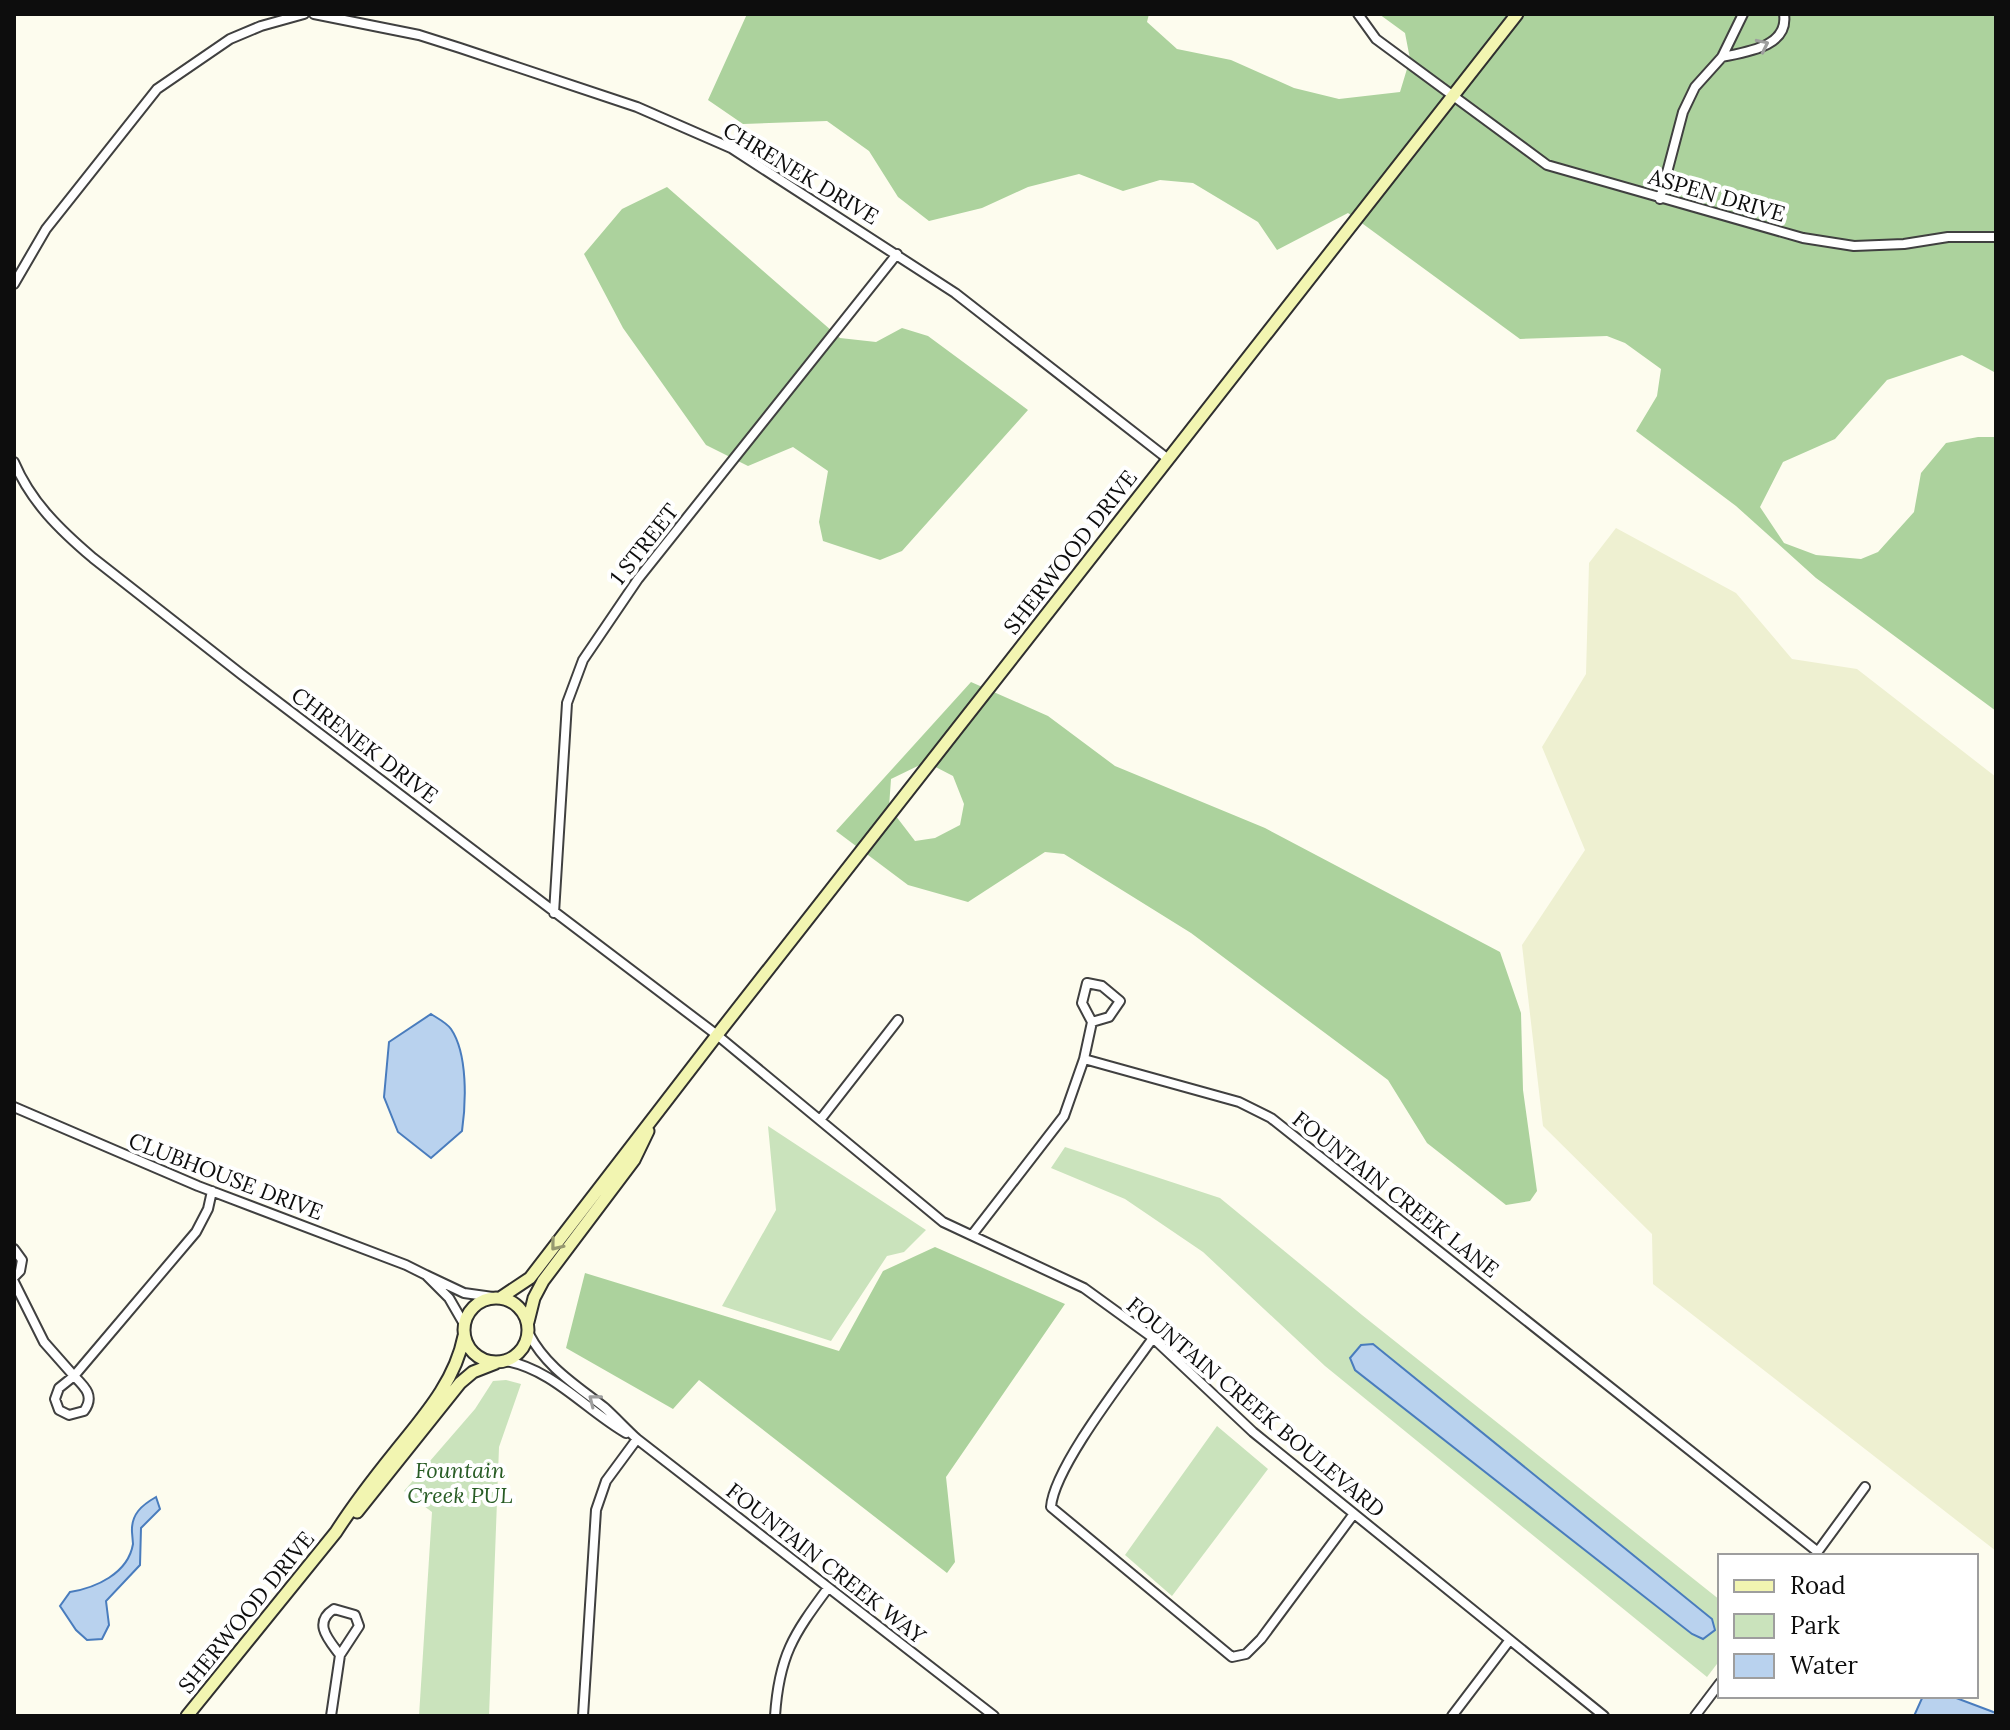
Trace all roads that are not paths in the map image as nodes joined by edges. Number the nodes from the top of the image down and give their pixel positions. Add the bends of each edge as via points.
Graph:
1 (304, 14) edge
2 (314, 14) edge
3 (1358, 14) edge
4 (1517, 14) edge
5 (1743, 14) edge
6 (1784, 14) edge
7 (1722, 57) junction
8 (1452, 97) junction
9 (1660, 199) junction
10 (1996, 237) edge
11 (897, 254) junction
12 (14, 284) edge
13 (1168, 459) junction
14 (14, 462) edge
15 (554, 913) junction
16 (898, 1020) dead end
17 (1092, 1022) junction
18 (717, 1035) junction
19 (1084, 1059) junction
20 (14, 1107) edge
21 (654, 1116) junction
22 (820, 1120) junction
23 (212, 1191) junction
24 (972, 1235) junction
25 (14, 1249) edge
26 (426, 1275) junction
27 (14, 1279) edge
28 (500, 1298) junction
29 (528, 1328) junction
30 (464, 1330) junction
31 (1153, 1338) junction
32 (501, 1362) junction
33 (74, 1376) junction
34 (637, 1439) junction
35 (1865, 1487) dead end
36 (1353, 1515) junction
37 (336, 1532) junction
38 (1816, 1554) edge
39 (828, 1588) junction
40 (1509, 1641) junction
41 (340, 1655) junction
42 (1718, 1686) edge
43 (187, 1716) edge
44 (331, 1716) edge
45 (583, 1716) edge
46 (775, 1716) edge
47 (994, 1716) edge
48 (1452, 1716) edge
49 (1604, 1716) edge
50 (1695, 1716) edge

1 - 12 street via 230,39 157,89 46,229
2 - 11 street, CHRENEK DRIVE via 419,35 637,107 731,148
3 - 8 street, ASPEN DRIVE via 1376,39
4 - 8 street, SHERWOOD DRIVE
5 - 7 street
7 -> 6 street via 1769,44 1781,34
7 - 9 street via 1695,87 1683,112
8 - 9 street, ASPEN DRIVE via 1547,165
8 - 13 street, SHERWOOD DRIVE
9 - 10 street, ASPEN DRIVE via 1803,238 1854,246
11 - 13 street, CHRENEK DRIVE
11 - 15 street, 1 STREET via 638,579 583,660 567,703
13 - 18 street, SHERWOOD DRIVE
14 - 15 street, CHRENEK DRIVE via 36,503 70,539
15 - 18 street, CHRENEK DRIVE
16 - 22 street
17 - 17 street via 1082,1003 1087,983 1102,986 1120,1001 1109,1017
17 - 19 street
18 - 21 street, SHERWOOD DRIVE
18 - 22 street, FOUNTAIN CREEK BOULEVARD
19 - 24 street via 1064,1116
19 - 38 street, FOUNTAIN CREEK LANE via 1239,1102 1271,1118
20 - 23 street, CLUBHOUSE DRIVE
21 -> 28 street, SHERWOOD DRIVE via 530,1278
21 - 29 street, SHERWOOD DRIVE via 634,1160 538,1289
22 - 24 street, FOUNTAIN CREEK BOULEVARD via 943,1222
23 - 26 street, CLUBHOUSE DRIVE
23 - 33 street via 196,1232
24 - 31 street, FOUNTAIN CREEK BOULEVARD via 1084,1288
25 - 27 street via 22,1260
26 - 28 street, CLUBHOUSE DRIVE via 464,1293
26 - 30 street, CLUBHOUSE DRIVE via 449,1298
27 - 33 street via 44,1342
28 - 29 street via 518,1305
28 - 30 street via 481,1301 468,1315
29 - 32 street via 522,1351
34 -> 29 street, FOUNTAIN CREEK WAY via 549,1364
30 - 32 street via 476,1355
30 - 37 street, SHERWOOD DRIVE via 454,1372
31 - 36 street, FOUNTAIN CREEK BOULEVARD via 1253,1432
31 - 36 street via 1081,1442 1052,1492 1051,1507 1232,1657 1246,1654 1261,1639
32 - 34 street, FOUNTAIN CREEK WAY via 544,1375
32 - 37 street, SHERWOOD DRIVE via 460,1383 377,1489
33 - 33 street via 56,1393 56,1405 69,1415 84,1411 89,1401
34 - 39 street, FOUNTAIN CREEK WAY
34 - 45 street via 606,1481 596,1510
35 - 38 street
36 - 40 street, FOUNTAIN CREEK BOULEVARD
37 - 43 street, SHERWOOD DRIVE
39 - 46 street via 791,1640 780,1668
39 - 47 street, FOUNTAIN CREEK WAY
40 - 48 street
40 - 49 street, FOUNTAIN CREEK BOULEVARD
41 - 41 street via 359,1626 355,1615 334,1609 322,1622 323,1631
41 - 44 street
42 - 50 street

